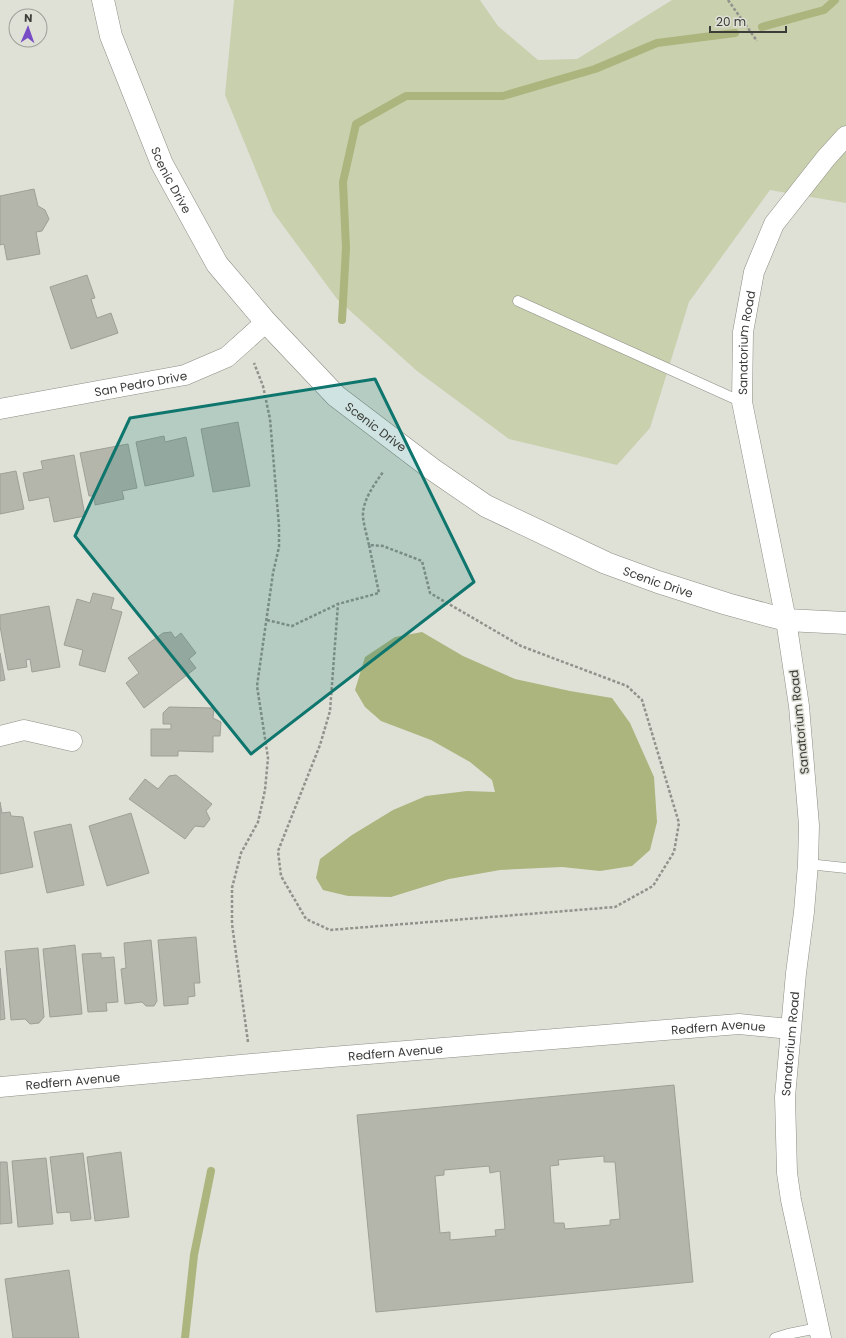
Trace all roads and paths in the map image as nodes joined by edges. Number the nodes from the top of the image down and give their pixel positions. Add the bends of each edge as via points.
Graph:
1 (103, 0) edge
2 (728, 0) edge
3 (757, 41) dead end
4 (846, 136) edge
5 (518, 301) dead end
6 (266, 322) junction
7 (252, 359) dead end
8 (742, 402) junction
9 (0, 409) edge
10 (382, 472) dead end
11 (370, 545) junction
12 (338, 604) junction
13 (267, 620) junction
14 (786, 620) junction
15 (846, 623) edge
16 (0, 736) edge
17 (72, 741) dead end
18 (808, 864) junction
19 (846, 868) edge
20 (790, 1029) junction
21 (251, 1064) junction
22 (0, 1087) edge
23 (820, 1333) edge
24 (775, 1338) edge

1 - 6 street, Scenic Drive via 111,36 162,164 217,264
2 - 3 path
4 - 8 street, Sanatorium Road via 774,224 754,272 743,332
5 - 8 lane
6 - 9 street, San Pedro Drive via 227,358 185,375
6 - 14 street, Scenic Drive via 336,396 432,469 486,506 606,563 727,604
7 - 13 path via 263,386 270,419 279,526 279,547
8 - 14 street, Sanatorium Road
10 - 11 path via 370,491 363,517
11 - 12 path via 379,593
11 - 12 path via 383,546 422,561 430,592 521,646 627,686 642,700 679,823 674,852 653,886 615,907 330,930 306,919 281,876 278,851 320,745 330,711
12 - 13 path via 292,626
13 - 21 path via 257,686 268,758 265,790 258,822 241,853 232,888 232,924
14 - 15 street, Scenic Drive
14 - 18 street, Sanatorium Road via 799,706 809,825
16 - 17 street via 24,730
18 - 19 lane
18 - 20 street, Sanatorium Road
20 - 21 street, Redfern Avenue via 739,1024
20 - 23 street, Sanatorium Road via 785,1097 787,1173
21 - 22 street, Redfern Avenue
23 - 24 lane via 788,1334

